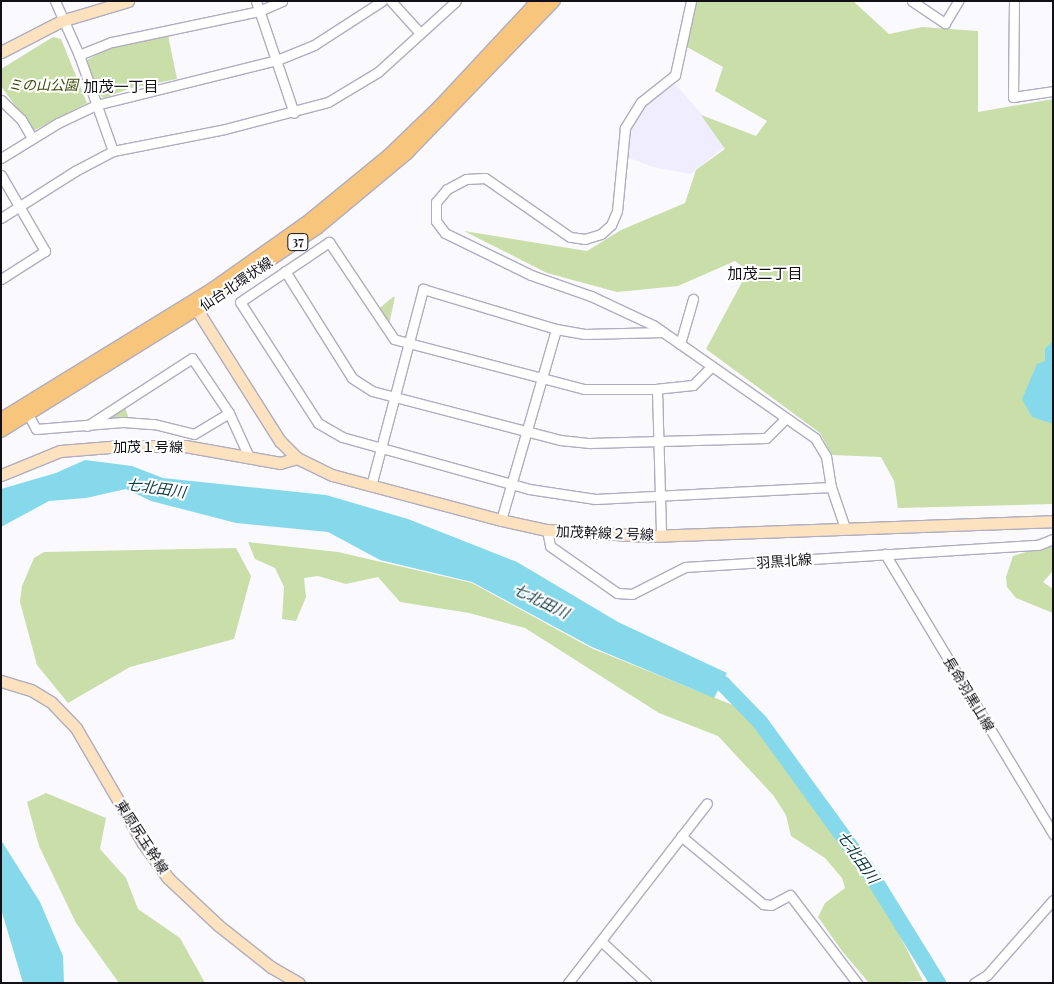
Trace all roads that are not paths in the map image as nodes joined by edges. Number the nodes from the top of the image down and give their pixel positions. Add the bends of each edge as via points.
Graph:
1 (55, 1) edge
2 (128, 1) edge
3 (256, 1) edge
4 (282, 1) edge
5 (382, 1) edge
6 (391, 1) edge
7 (456, 1) edge
8 (538, 1) edge
9 (554, 1) edge
10 (691, 1) edge
11 (912, 1) edge
12 (958, 1) edge
13 (1014, 1) edge
14 (259, 11) junction
15 (62, 21) junction
16 (420, 33) junction
17 (1, 52) edge
18 (79, 55) junction
19 (277, 60) junction
20 (1053, 91) edge
21 (1, 100) edge
22 (96, 105) junction
23 (294, 113) junction
24 (32, 138) junction
25 (113, 151) junction
26 (1, 158) edge
27 (1, 175) edge
28 (19, 207) junction
29 (1, 218) edge
30 (285, 272) junction
31 (1, 278) edge
32 (693, 299) dead end
33 (195, 305) junction
34 (556, 329) junction
35 (663, 332) junction
36 (409, 342) junction
37 (680, 344) junction
38 (712, 366) junction
39 (541, 380) junction
40 (657, 389) junction
41 (394, 395) junction
42 (229, 412) junction
43 (28, 414) junction
44 (786, 418) junction
45 (1, 419) edge
46 (87, 426) junction
47 (1, 431) edge
48 (527, 432) junction
49 (659, 443) junction
50 (380, 447) junction
51 (249, 457) junction
52 (297, 458) junction
53 (1, 475) edge
54 (512, 483) junction
55 (371, 486) junction
56 (831, 487) junction
57 (662, 497) junction
58 (501, 520) junction
59 (1053, 521) edge
60 (845, 528) junction
61 (547, 530) junction
62 (662, 535) junction
63 (1053, 539) edge
64 (885, 554) junction
65 (1, 681) edge
66 (707, 803) dead end
67 (1053, 834) edge
68 (681, 836) junction
69 (1053, 900) edge
70 (601, 941) junction
71 (974, 982) edge
72 (299, 983) edge
73 (568, 983) edge
74 (646, 983) edge
75 (857, 983) edge

1 - 15 street
2 - 15 street
3 - 14 street
4 - 14 street
5 - 19 street via 314,45
6 - 16 street
7 - 16 street
8 - 33 main road, 仙台北環状線 / 37 via 448,98 388,156 310,220
9 - 33 main road, 仙台北環状線 / 37 via 407,153 317,228
10 - 35 street via 678,69 669,81 636,108 625,128 617,211 611,225 601,234 585,240 570,237 485,178 466,179 447,189 436,202 436,221 446,233 531,275 591,296
11 - 12 street via 945,23
13 - 20 street via 1013,97
14 - 18 street via 112,42
14 - 19 street
15 - 17 street
15 - 18 street
16 - 23 street via 378,72 354,88 328,102
18 - 22 street
19 - 22 street
19 - 23 street
21 - 24 street via 21,119
22 - 24 street
22 - 25 street
23 - 25 street
24 - 26 street
25 - 28 street
27 - 28 street
28 - 29 street
28 - 31 street via 45,251
30 - 36 street via 329,242 389,333 394,339
30 - 41 street via 352,378 372,391
30 - 50 street via 240,302 318,423 342,437
32 - 37 street
33 - 43 main road, 仙台北環状線 / 37
33 - 45 main road, 仙台北環状線 / 37
33 - 52 street, 加茂幹線２号線 via 280,441
34 - 35 street via 585,334
34 - 36 street via 423,289
34 - 39 street
35 - 37 street
36 - 39 street
36 - 41 street
37 - 38 street
38 - 40 street via 693,385
38 - 44 street
39 - 40 street via 584,389
39 - 48 street
40 - 49 street
41 - 48 street
41 - 50 street
42 - 46 street via 194,434 154,424 123,422
42 - 46 street via 192,358
42 - 51 street
43 - 46 street via 36,429
43 - 47 main road, 仙台北環状線 / 37
44 - 49 street via 766,438
44 - 56 street via 815,438 826,456
48 - 49 street via 590,443
48 - 54 street
49 - 57 street
50 - 54 street
50 - 55 street
51 - 52 street, 加茂１号線 via 280,462
51 - 53 street, 加茂１号線 via 185,446 122,446 60,451
52 - 55 street, 加茂幹線２号線 via 332,475
54 - 57 street via 595,499
54 - 58 street
55 - 58 street, 加茂幹線２号線
56 - 57 street
56 - 60 street
57 - 62 street
58 - 61 street, 加茂幹線２号線
59 - 60 street, 加茂幹線２号線
60 - 62 street, 加茂幹線２号線
61 - 62 street, 加茂幹線２号線 via 591,535
61 - 64 street, 羽黒北線 via 550,546 617,593 632,594 685,568
63 - 64 street, 羽黒北線 via 1038,545
64 - 67 street, 長命羽黒山線
65 - 72 street, 東原尻玉幹線 via 30,690 51,702 76,728 143,843 168,878 218,925 271,967
66 - 68 street
68 - 70 street
68 - 75 street via 763,904 771,905 790,896
69 - 71 street via 987,975
70 - 73 street
70 - 74 street

